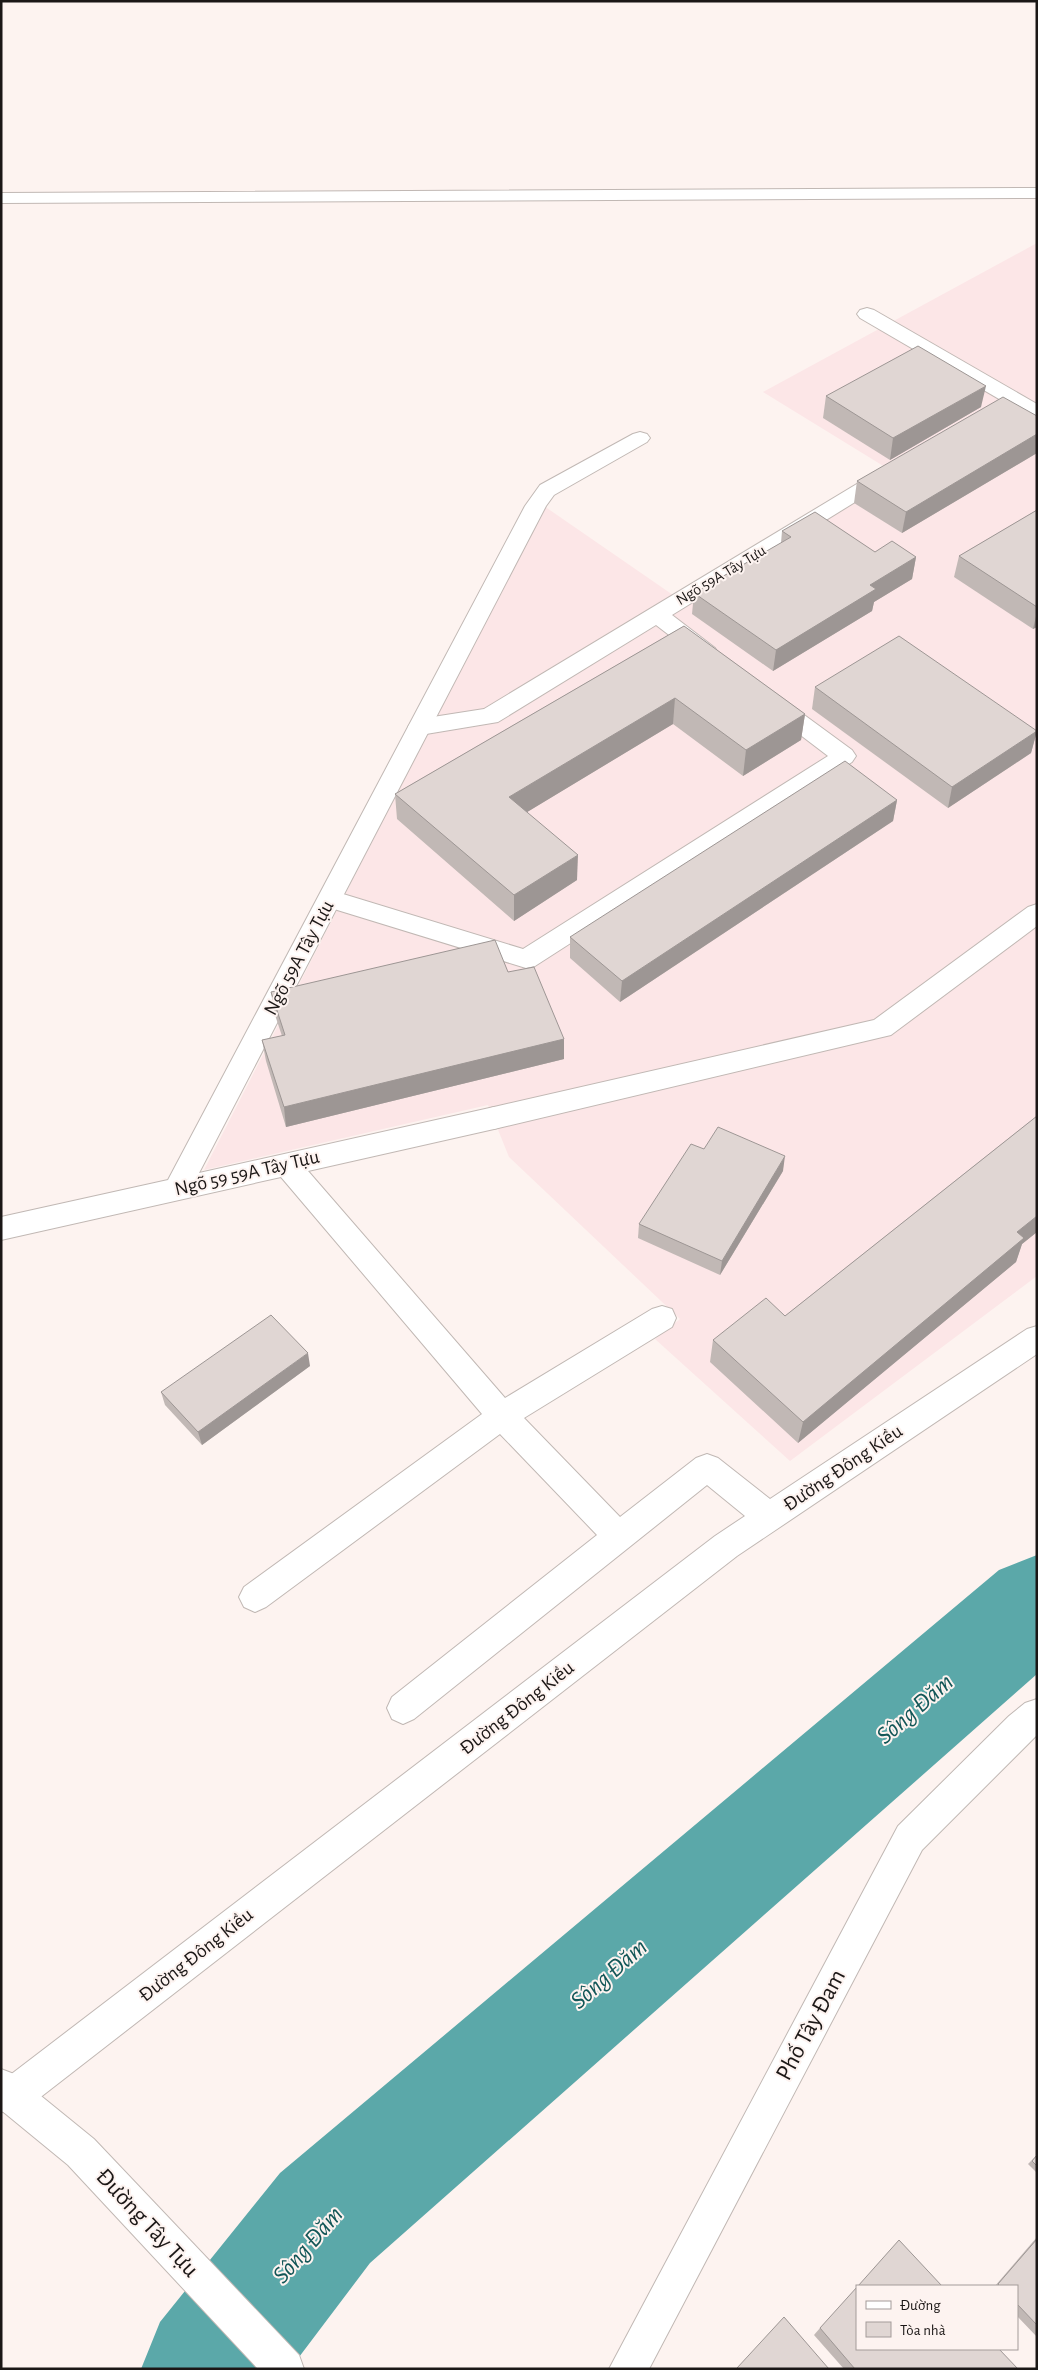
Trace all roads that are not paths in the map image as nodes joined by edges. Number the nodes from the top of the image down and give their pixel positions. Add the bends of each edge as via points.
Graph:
1 (1037, 193) edge
2 (1, 198) edge
3 (867, 314) dead end
4 (1037, 413) edge
5 (640, 438) dead end
6 (903, 464) edge
7 (657, 614) junction
8 (727, 668) edge
9 (758, 691) edge
10 (420, 726) junction
11 (330, 899) junction
12 (1037, 913) edge
13 (286, 1164) junction
14 (177, 1189) junction
15 (1, 1229) edge
16 (662, 1318) dead end
17 (1037, 1338) edge
18 (502, 1416) junction
19 (769, 1517) junction
20 (619, 1537) junction
21 (255, 1597) dead end
22 (403, 1708) dead end
23 (1037, 1714) edge
24 (6, 2092) edge
25 (285, 2369) edge
26 (628, 2369) edge

1 - 2 street
3 - 4 street via 1004,404
5 - 10 street, Ngõ 59A Tây Tựu via 547,490
6 - 7 street, Ngõ 59A Tây Tựu
7 - 8 street
7 - 10 street, Ngõ 59A Tây Tựu via 490,716
9 - 11 street via 844,756 526,959
10 - 11 street, Ngõ 59A Tây Tựu
11 - 14 street, Ngõ 59A Tây Tựu
12 - 13 street, Ngõ 59 59A Tây Tựu via 882,1028
13 - 14 street, Ngõ 59 59A Tây Tựu
13 - 18 street
14 - 15 street, Ngõ 59 59A Tây Tựu
16 - 18 street
17 - 19 street, Đường Đông Kiều
18 - 20 street
18 - 21 street
19 - 20 street via 707,1467
19 - 24 street, Đường Đông Kiều via 726,1546
20 - 22 street
23 - 26 street, Phố Tây Đam via 1020,1727 910,1838
24 - 25 street, Đường Tây Tựu via 81,2152

